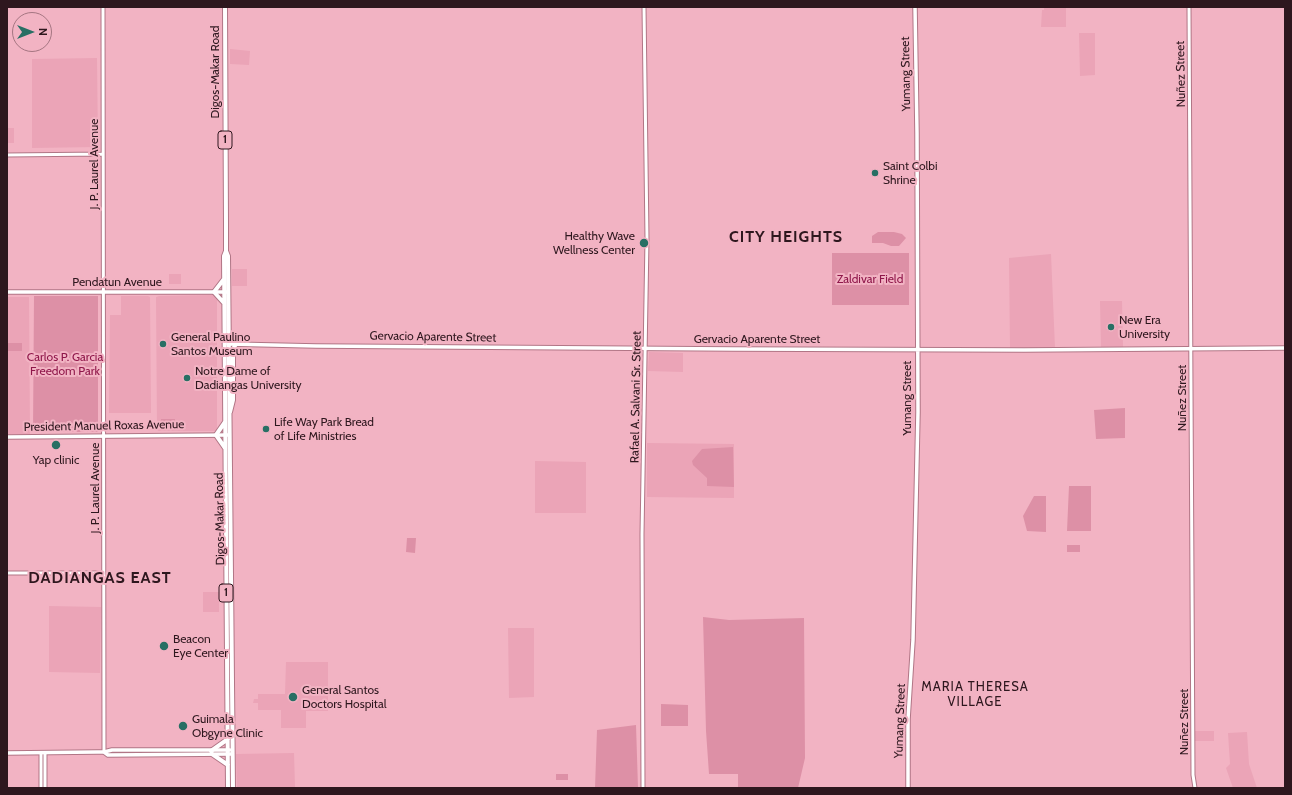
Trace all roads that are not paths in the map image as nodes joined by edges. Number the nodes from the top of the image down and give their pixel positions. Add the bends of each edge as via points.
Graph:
1 (103, 7) edge
2 (224, 7) edge
3 (644, 7) edge
4 (915, 7) edge
5 (1189, 7) edge
6 (103, 154) junction
7 (7, 155) edge
8 (226, 251) junction
9 (224, 278) junction
10 (103, 291) junction
11 (7, 292) edge
12 (214, 292) junction
13 (226, 292) junction
14 (224, 304) junction
15 (228, 344) junction
16 (236, 344) junction
17 (1285, 348) edge
18 (646, 349) junction
19 (1191, 349) junction
20 (917, 350) junction
21 (229, 418) junction
22 (225, 422) junction
23 (216, 435) junction
24 (227, 435) junction
25 (104, 436) junction
26 (7, 437) edge
27 (225, 448) junction
28 (7, 573) edge
29 (104, 573) junction
30 (228, 738) junction
31 (104, 752) junction
32 (212, 752) junction
33 (230, 752) junction
34 (7, 753) edge
35 (43, 753) junction
36 (228, 765) junction
37 (42, 788) edge
38 (45, 788) edge
39 (228, 788) edge
40 (233, 788) edge
41 (643, 788) edge
42 (908, 788) edge
43 (1196, 788) edge

1 - 6 street, J. P. Laurel Avenue
2 - 8 main road, Digos-Makar Road / 1
3 - 18 street, Rafael A. Salvani Sr. Street
4 - 20 main road, Yumang Street
5 - 19 street, Nuñez Street
6 - 7 street
6 - 10 street, J. P. Laurel Avenue
8 - 9 main road, Digos-Makar Road / 1
8 - 13 main road, Digos-Makar Road / 1
9 - 12 main road
9 - 13 main road, Digos-Makar Road / 1
10 - 11 main road, Pendatun Avenue
10 - 12 main road, Pendatun Avenue
10 - 25 street, J. P. Laurel Avenue
12 - 13 main road, Pendatun Avenue
12 - 14 main road
13 - 14 main road, Digos-Makar Road / 1
13 - 15 main road, Digos-Makar Road / 1
14 - 22 main road, Digos-Makar Road / 1
15 - 16 main road, Gervacio Aparente Street
15 - 21 main road, Digos-Makar Road / 1
16 - 18 main road, Gervacio Aparente Street
16 - 21 main road via 233,349 232,402
17 - 19 main road, Gervacio Aparente Street
18 - 20 main road, Gervacio Aparente Street
18 - 41 street, Rafael A. Salvani Sr. Street via 642,534
19 - 20 main road, Gervacio Aparente Street
19 - 43 street, Nuñez Street
20 - 42 main road, Yumang Street
21 - 24 main road, Digos-Makar Road / 1
22 - 23 main road
22 - 24 main road, Digos-Makar Road / 1
23 - 24 main road, President Manuel Roxas Avenue
23 - 25 main road, President Manuel Roxas Avenue
23 - 27 main road
24 - 27 main road, Digos-Makar Road / 1
24 - 33 main road, Digos-Makar Road / 1
25 - 26 main road, President Manuel Roxas Avenue
25 - 29 street, J. P. Laurel Avenue
27 - 30 main road, Digos-Makar Road / 1
28 - 29 street
29 - 31 street, J. P. Laurel Avenue
30 - 32 main road
30 - 33 main road, Digos-Makar Road / 1
31 - 32 main road via 108,755
31 - 35 main road
32 - 33 main road
32 - 36 main road
33 - 36 main road, Digos-Makar Road / 1
33 - 40 main road, Digos-Makar Road / 1
34 - 35 main road
35 - 37 street
35 - 38 street
36 - 39 main road, Digos-Makar Road / 1

